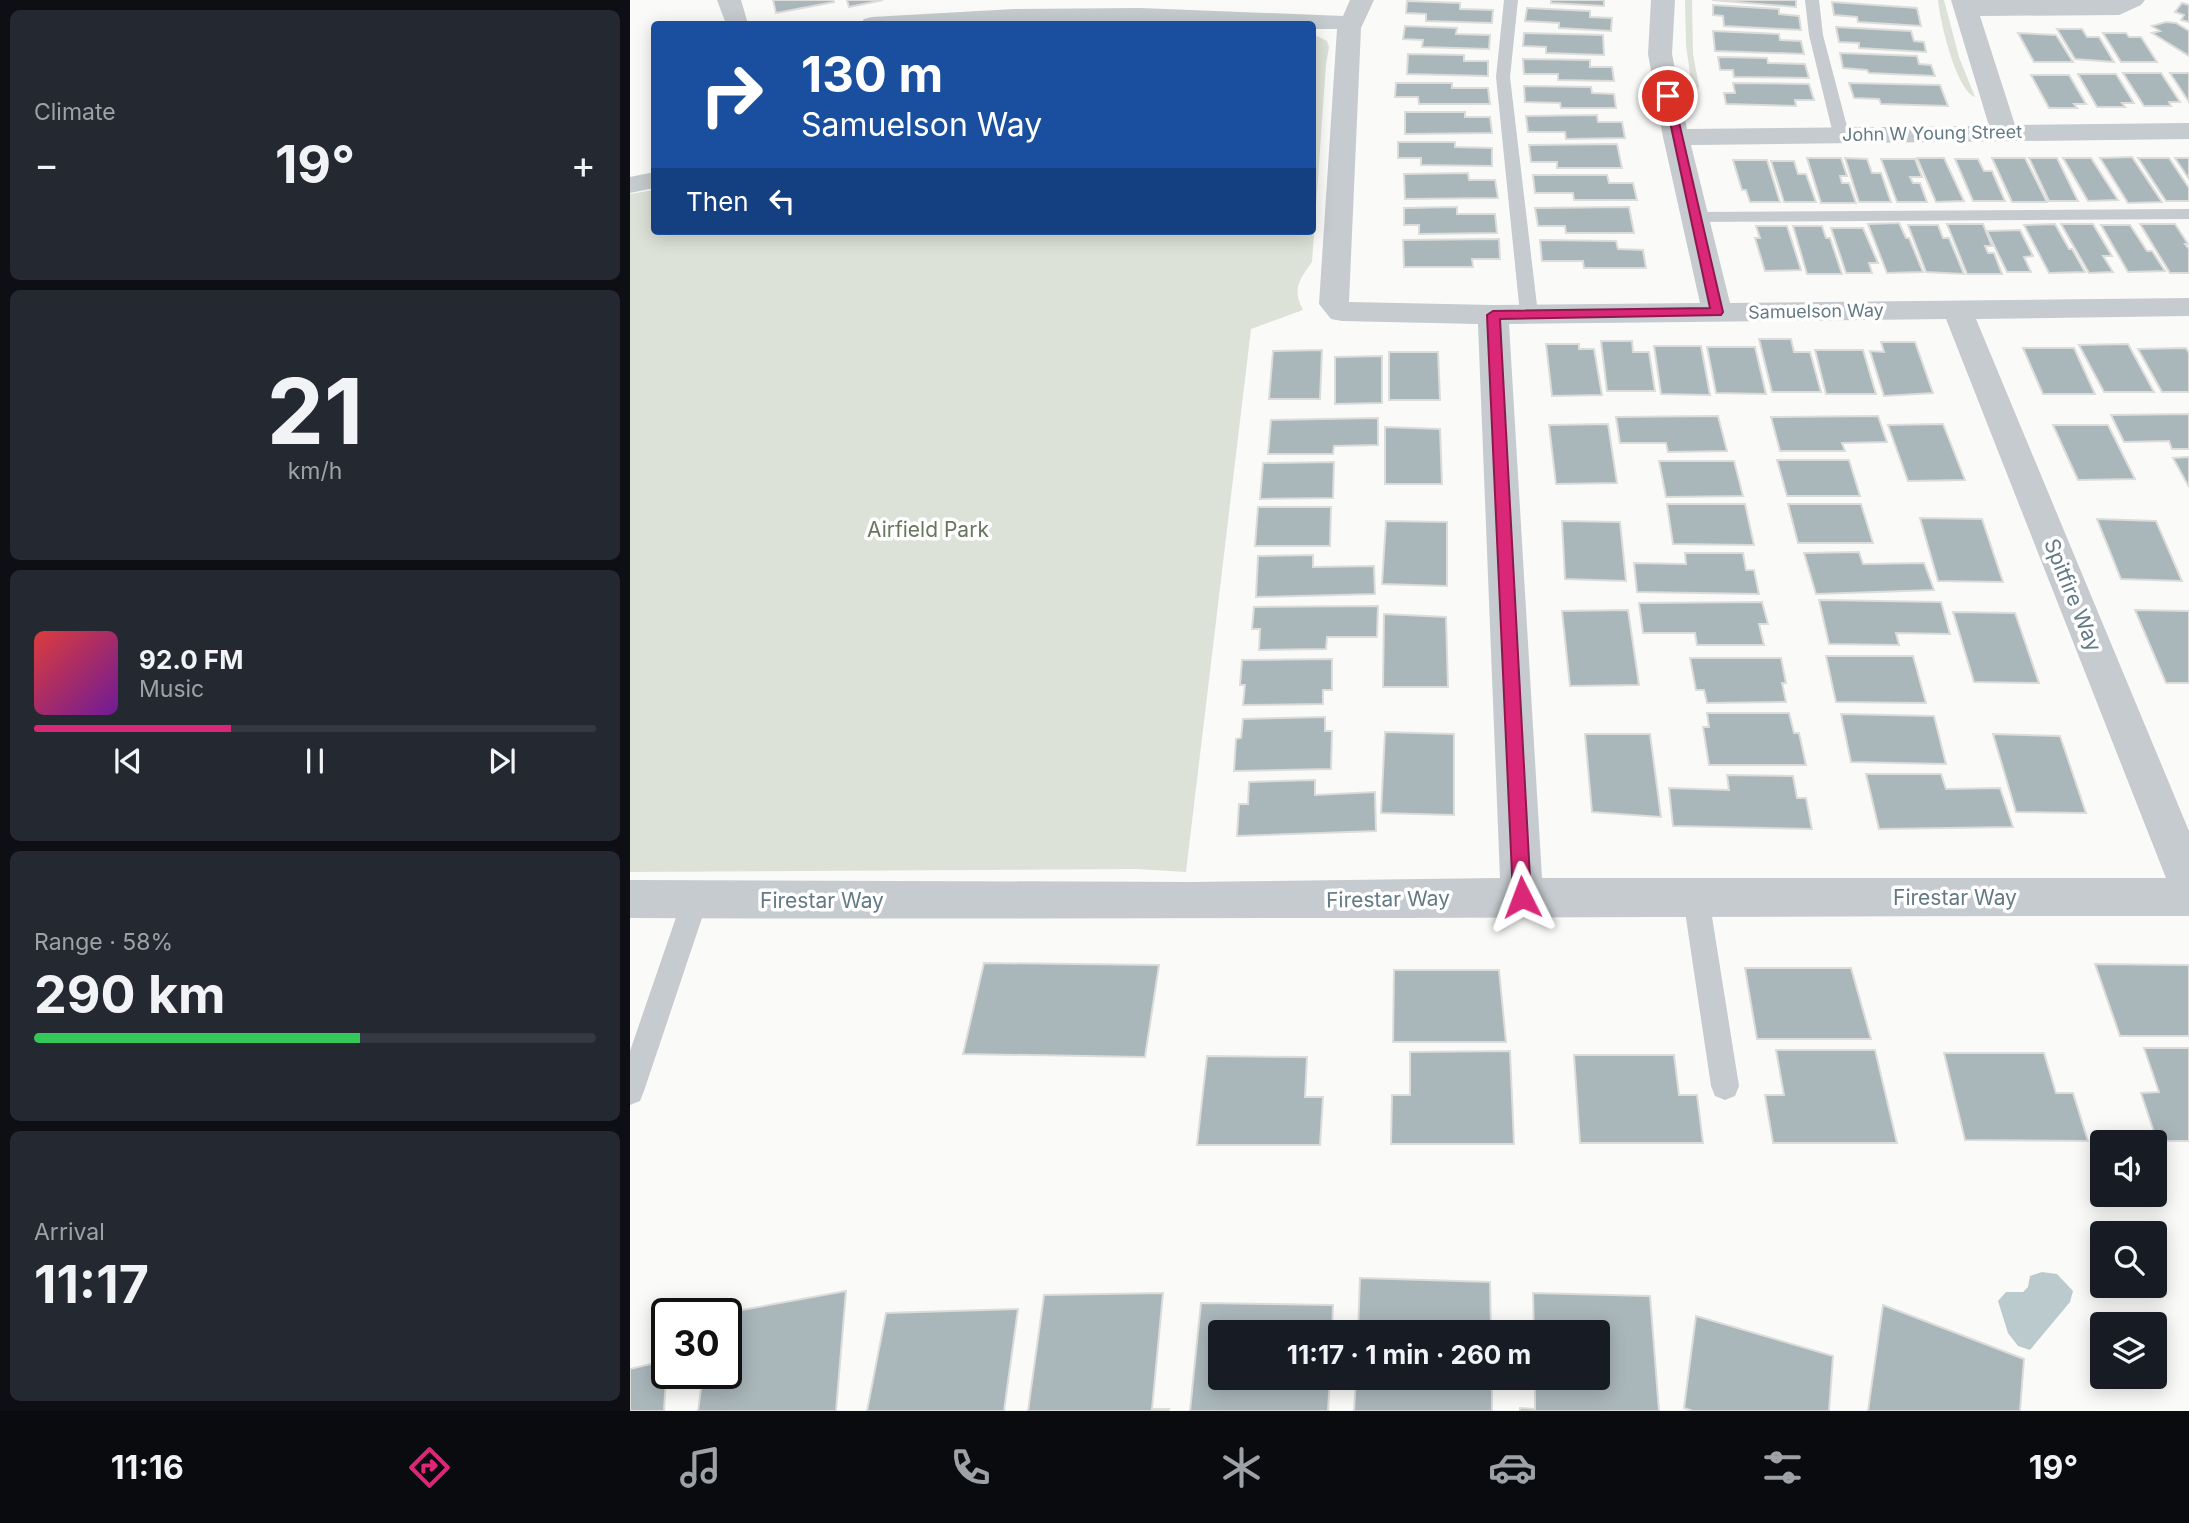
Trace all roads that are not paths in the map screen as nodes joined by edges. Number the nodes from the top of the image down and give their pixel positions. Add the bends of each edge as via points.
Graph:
1 (729, 0) edge
2 (1511, 0) edge
3 (1663, 0) edge
4 (1812, 0) edge
5 (2133, 0) edge
6 (1963, 5) edge
7 (1135, 7) edge
8 (1357, 11) edge
9 (736, 21) edge
10 (925, 21) edge
11 (2004, 131) junction
12 (2189, 131) edge
13 (1841, 134) junction
14 (1676, 137) junction
15 (651, 181) edge
16 (630, 185) edge
17 (2189, 214) edge
18 (1695, 217) junction
19 (2189, 307) edge
20 (1957, 310) junction
21 (1717, 312) junction
22 (1511, 315) junction
23 (2189, 882) edge
24 (1522, 897) junction
25 (2189, 897) edge
26 (1696, 898) junction
27 (630, 899) edge
28 (695, 900) junction
29 (1725, 1086) dead end
30 (630, 1091) edge

1 - 9 street
2 - 22 lane via 1503,77
3 - 14 street via 1660,54
4 - 13 lane
5 - 6 street via 2119,8
6 - 11 street
7 - 8 street
7 - 10 street
8 - 22 street, Samuelson Way via 1349,28 1334,304 1342,312
11 - 12 street, John W Young Street
11 - 13 street, John W Young Street
13 - 14 street, John W Young Street
14 - 18 street
15 - 16 street
17 - 18 lane
18 - 21 street
19 - 20 street, Samuelson Way
20 - 21 street, Samuelson Way
20 - 23 street, Spitfire Way
21 - 22 street, Samuelson Way
22 - 24 street
24 - 26 street, Firestar Way
24 - 28 street, Firestar Way
25 - 26 street, Firestar Way
26 - 29 lane
27 - 28 street, Firestar Way
28 - 30 lane

